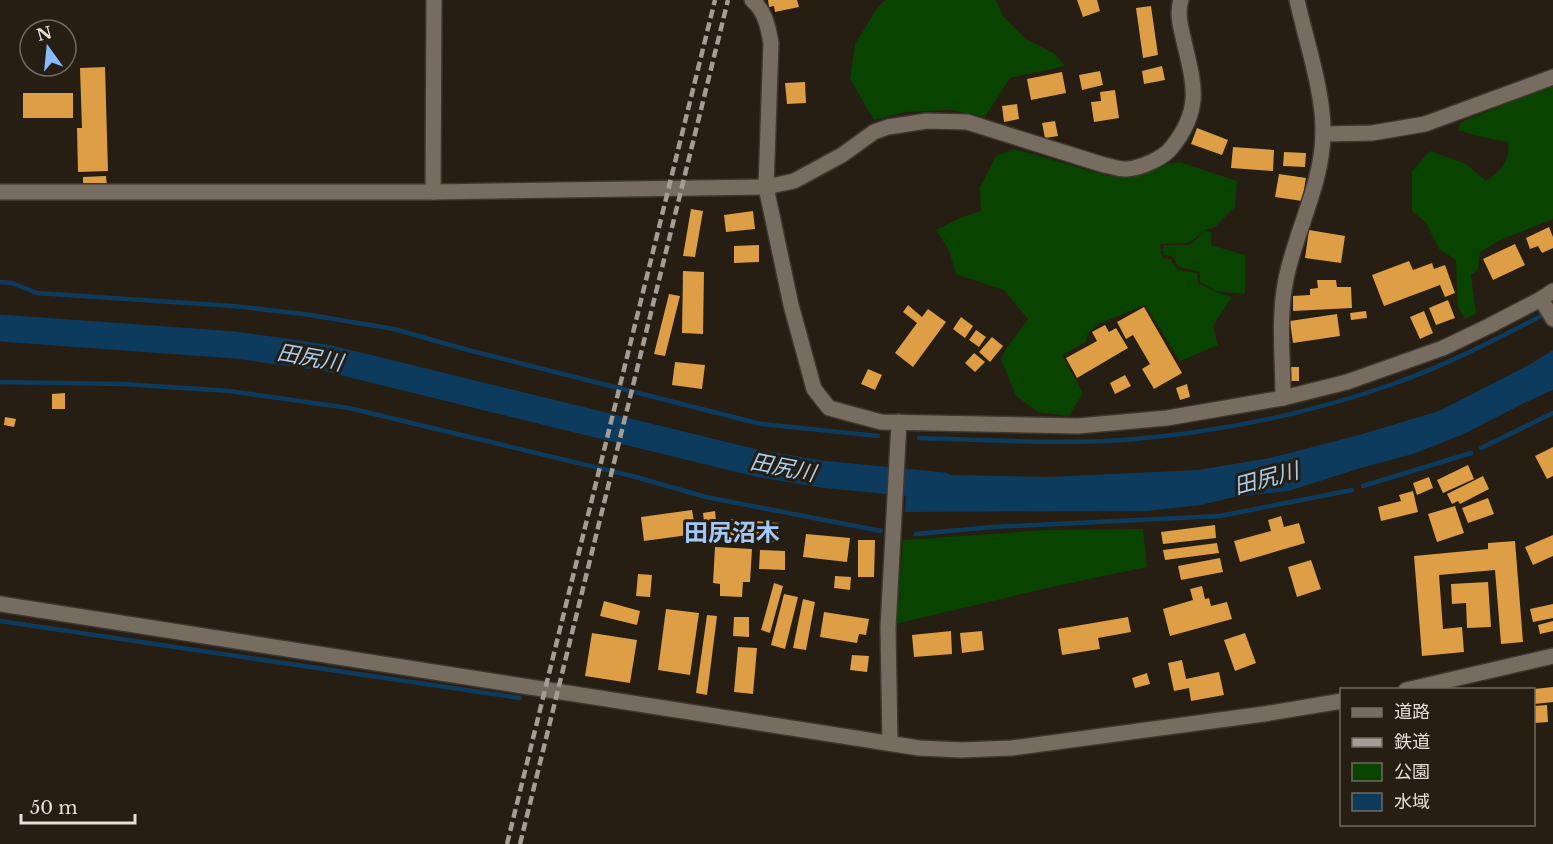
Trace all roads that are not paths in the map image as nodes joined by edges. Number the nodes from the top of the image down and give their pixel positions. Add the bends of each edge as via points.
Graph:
1 (434, 0) edge
2 (752, 0) edge
3 (1181, 0) edge
4 (1297, 0) edge
5 (1553, 77) edge
6 (1323, 134) junction
7 (766, 187) junction
8 (0, 192) edge
9 (433, 192) junction
10 (1547, 295) edge
11 (1553, 319) edge
12 (1283, 398) junction
13 (899, 422) junction
14 (0, 604) edge
15 (1553, 656) edge
16 (1415, 688) edge
17 (1340, 701) edge
18 (890, 742) junction

1 - 9 street
2 - 7 street via 762,10 771,43
3 - 7 street via 1179,20 1194,101 1182,134 1168,152 1146,163 1126,169 1104,165 968,122 927,121 888,126 794,181
4 - 6 street via 1322,109
5 - 6 street via 1425,124 1372,133
6 - 12 street via 1319,172 1286,278
7 - 9 street
7 - 13 street via 814,389 829,408 881,422
8 - 9 street
10 - 11 street
10 - 12 street via 1443,348 1347,382
12 - 13 street via 1167,418 1078,426
13 - 18 street via 888,628
14 - 18 street
15 - 16 street
17 - 18 street via 1012,748 919,748

